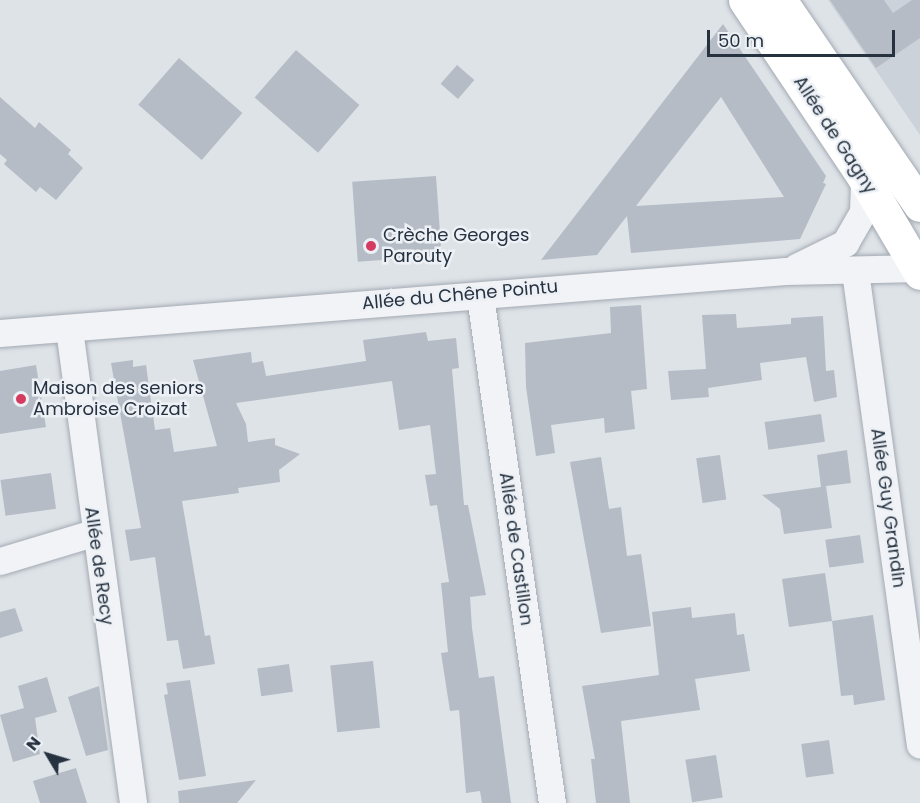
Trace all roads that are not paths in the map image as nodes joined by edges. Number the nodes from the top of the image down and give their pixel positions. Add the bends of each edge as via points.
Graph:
1 (746, 0) edge
2 (780, 0) edge
3 (864, 178) junction
4 (920, 205) edge
5 (786, 270) junction
6 (918, 270) edge
7 (855, 271) junction
8 (480, 296) junction
9 (69, 329) junction
10 (0, 333) edge
11 (93, 533) junction
12 (0, 561) edge
13 (920, 742) edge
14 (133, 803) edge
15 (552, 803) edge

1 - 3 main road, Allée de Gagny
2 - 4 main road, Allée de Gagny
3 - 5 street via 862,212 845,243 820,258
3 - 6 main road, Allée de Gagny
5 - 7 street, Allée du Chêne Pointu
5 - 8 street, Allée du Chêne Pointu
6 - 7 street, Allée du Chêne Pointu
7 - 13 street, Allée Guy Grandin
8 - 9 street, Allée du Chêne Pointu
8 - 15 street, Allée de Castillon
9 - 10 street, Allée du Chêne Pointu
9 - 11 street, Allée de Recy
11 - 12 street
11 - 14 street, Allée de Recy

